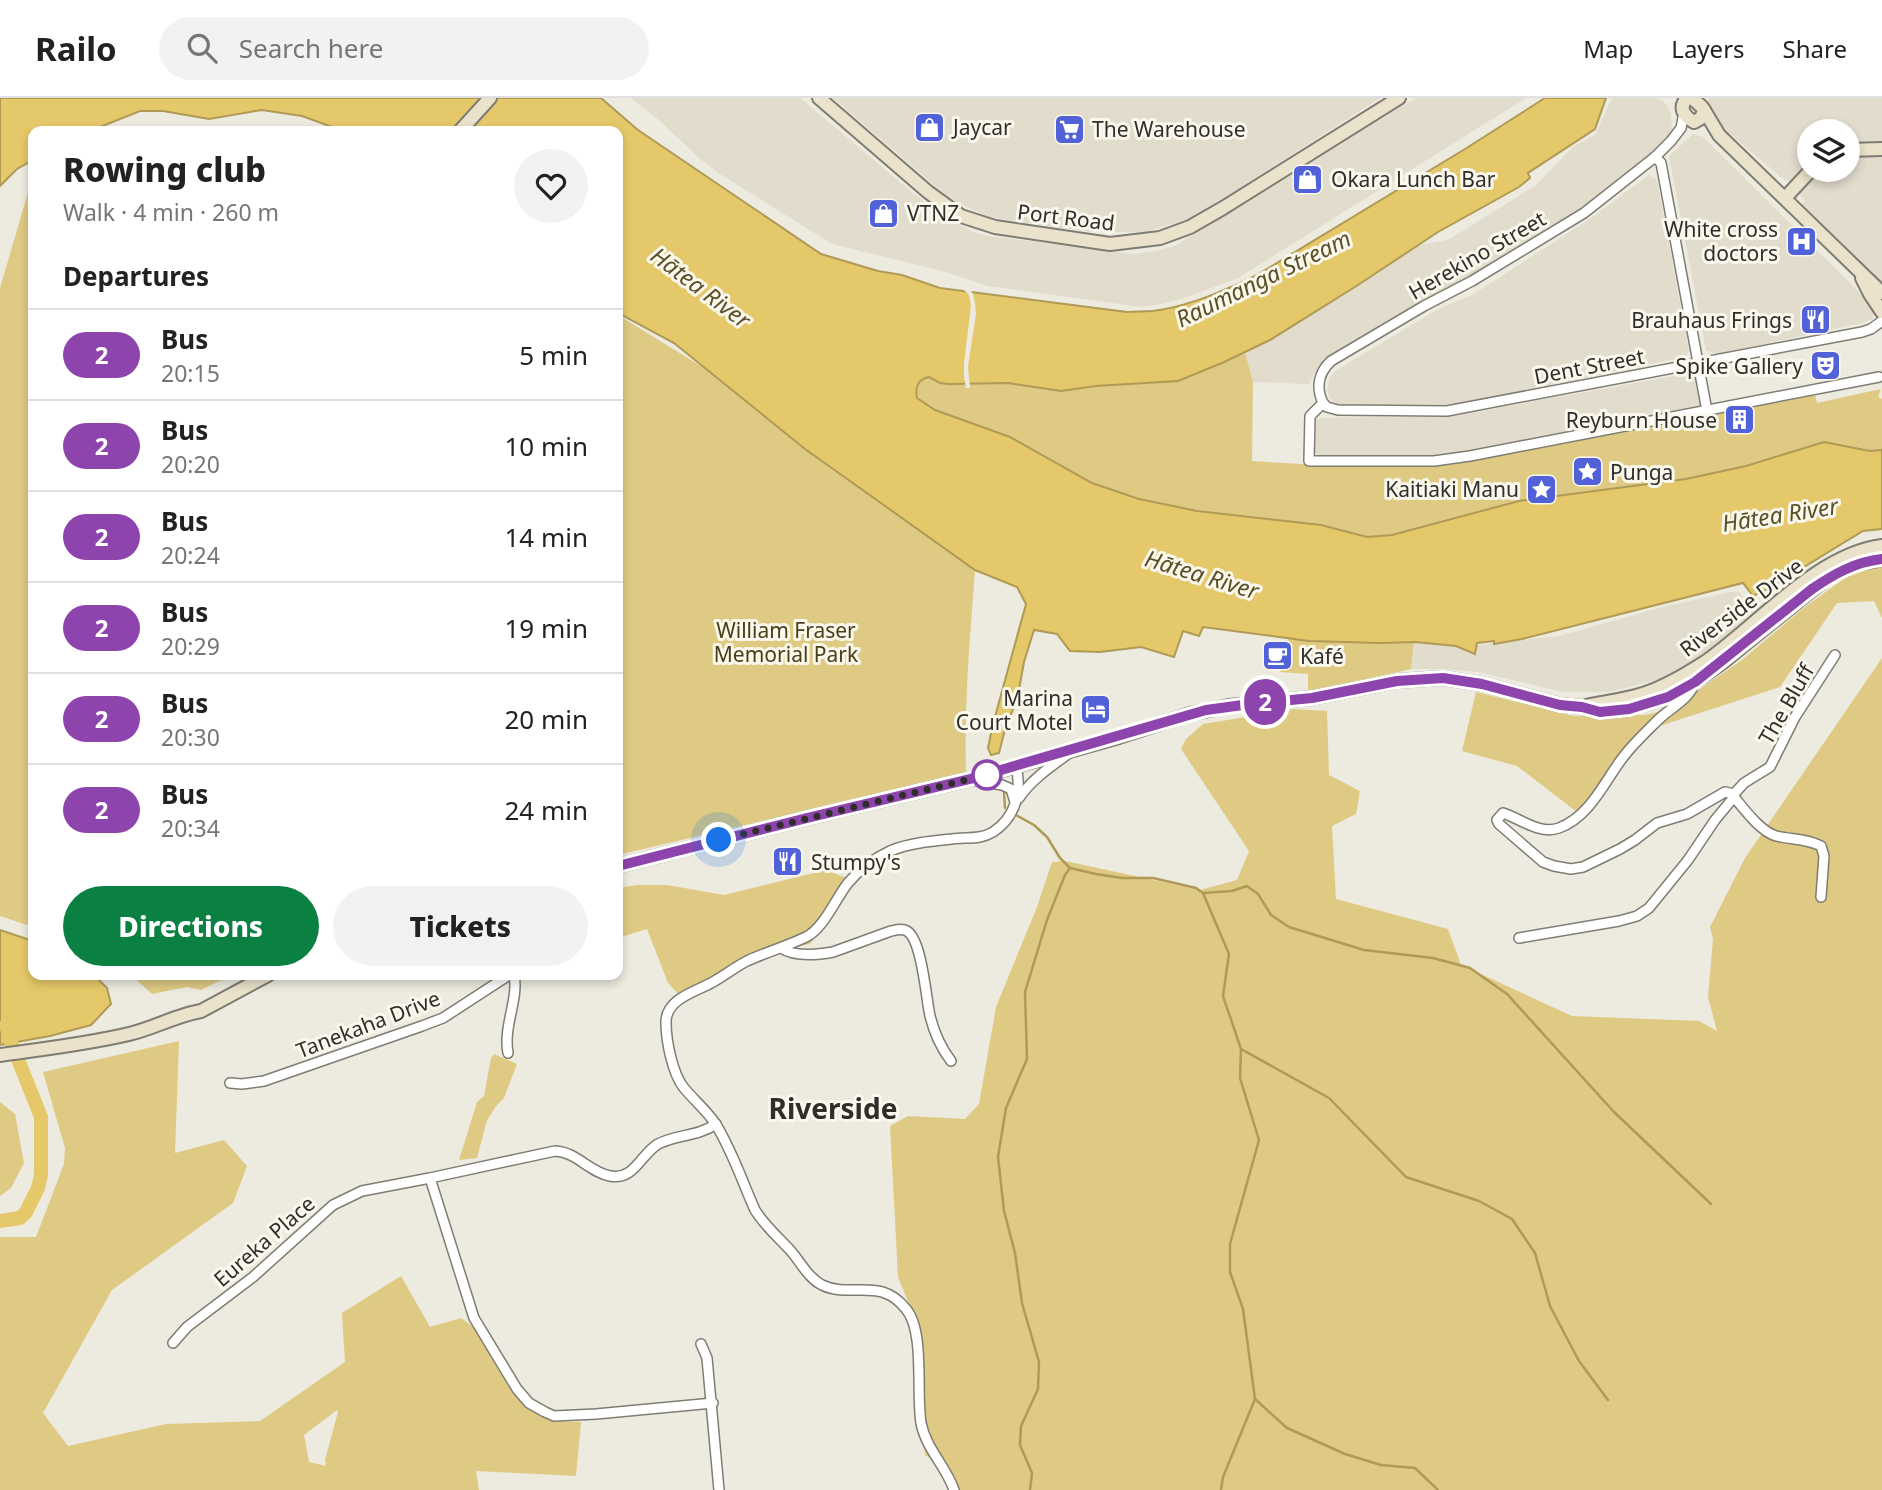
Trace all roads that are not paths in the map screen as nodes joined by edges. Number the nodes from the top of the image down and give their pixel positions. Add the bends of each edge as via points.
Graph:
1 (490, 98) edge
2 (819, 98) edge
3 (1399, 98) edge
4 (1673, 98) edge
5 (1687, 98) edge
6 (1700, 103) edge
7 (1683, 112) junction
8 (1694, 122) junction
9 (465, 126) edge
10 (1720, 135) junction
11 (1671, 141) junction
12 (1882, 149) edge
13 (1860, 150) edge
14 (1655, 157) junction
15 (1800, 182) edge
16 (1785, 198) junction
17 (1861, 274) junction
18 (1882, 293) edge
19 (1882, 312) edge
20 (1882, 321) edge
21 (1862, 332) junction
22 (1882, 332) edge
23 (1698, 362) junction
24 (1879, 377) dead end
25 (1323, 403) junction
26 (1707, 411) junction
27 (1882, 546) edge
28 (1882, 559) edge
29 (1835, 655) dead end
30 (1693, 676) junction
31 (1075, 749) junction
32 (1016, 766) junction
33 (970, 779) junction
34 (1734, 795) junction
35 (1015, 804) junction
36 (623, 865) edge
37 (1821, 897) dead end
38 (1519, 937) dead end
39 (780, 948) junction
40 (240, 980) edge
41 (259, 980) edge
42 (503, 980) edge
43 (513, 980) edge
44 (190, 1013) junction
45 (508, 1053) dead end
46 (1, 1055) edge
47 (951, 1060) dead end
48 (230, 1083) dead end
49 (716, 1124) junction
50 (430, 1178) junction
51 (173, 1343) dead end
52 (701, 1344) dead end
53 (713, 1403) junction
54 (719, 1490) edge
55 (954, 1490) edge

1 - 9 main road
2 - 3 main road, Port Road via 961,216 995,227 1110,244 1160,238 1190,227
4 - 7 main road
5 - 7 main road via 1681,106
6 - 8 main road via 1703,115
6 - 10 main road
7 - 8 main road
7 - 11 street, Herekino Street via 1681,128
8 - 10 main road
8 - 11 street, Herekino Street
10 - 16 main road
11 - 14 street, Herekino Street
12 - 13 main road
14 - 23 street via 1661,163
14 - 25 street, Herekino Street via 1584,213 1336,357 1320,378
15 - 16 main road
16 - 17 main road
17 - 18 main road
17 - 19 main road
20 - 21 street, Dent Street
21 - 22 street, Dent Street
21 - 23 street, Dent Street
23 - 25 street, Dent Street via 1447,411 1338,411
23 - 26 street
24 - 26 street
25 - 26 street via 1310,416 1309,461 1448,460
27 - 30 main road, Riverside Drive via 1853,553 1826,567
28 - 30 main road, Riverside Drive via 1832,576
29 - 34 street, The Bluff via 1770,767
30 - 31 main road, Riverside Drive via 1668,697 1600,712 1482,684 1415,678 1312,698 1206,710
30 - 34 street via 1687,696 1626,752 1597,795 1569,822 1548,830 1503,813 1497,820 1543,862 1571,869 1620,849 1657,823 1687,814 1725,792
31 - 32 main road, Riverside Drive
31 - 35 street via 1037,778
32 - 33 main road, Riverside Drive
32 - 35 street
33 - 35 street via 1006,786
33 - 36 main road, Riverside Drive
34 - 37 street via 1774,836 1821,846
34 - 38 street via 1688,860 1637,916
35 - 39 street via 1001,825 985,836 914,844 888,852 849,882 812,933
39 - 47 street via 825,953 891,931 909,932 920,959 931,1018
39 - 49 street via 748,960 682,997 668,1012 676,1073
40 - 44 main road
41 - 44 main road
42 - 48 street, Tanekaha Drive via 430,1023 264,1081
43 - 45 street
44 - 46 main road via 150,1029
49 - 50 street, Eureka Place via 656,1146 622,1176 607,1175 573,1155 555,1151
49 - 55 street via 758,1216 811,1276 830,1287 881,1291 911,1315 922,1427
50 - 51 street, Eureka Place via 362,1191 333,1205
50 - 53 street via 474,1318 529,1402 554,1416
52 - 53 street
53 - 54 street

